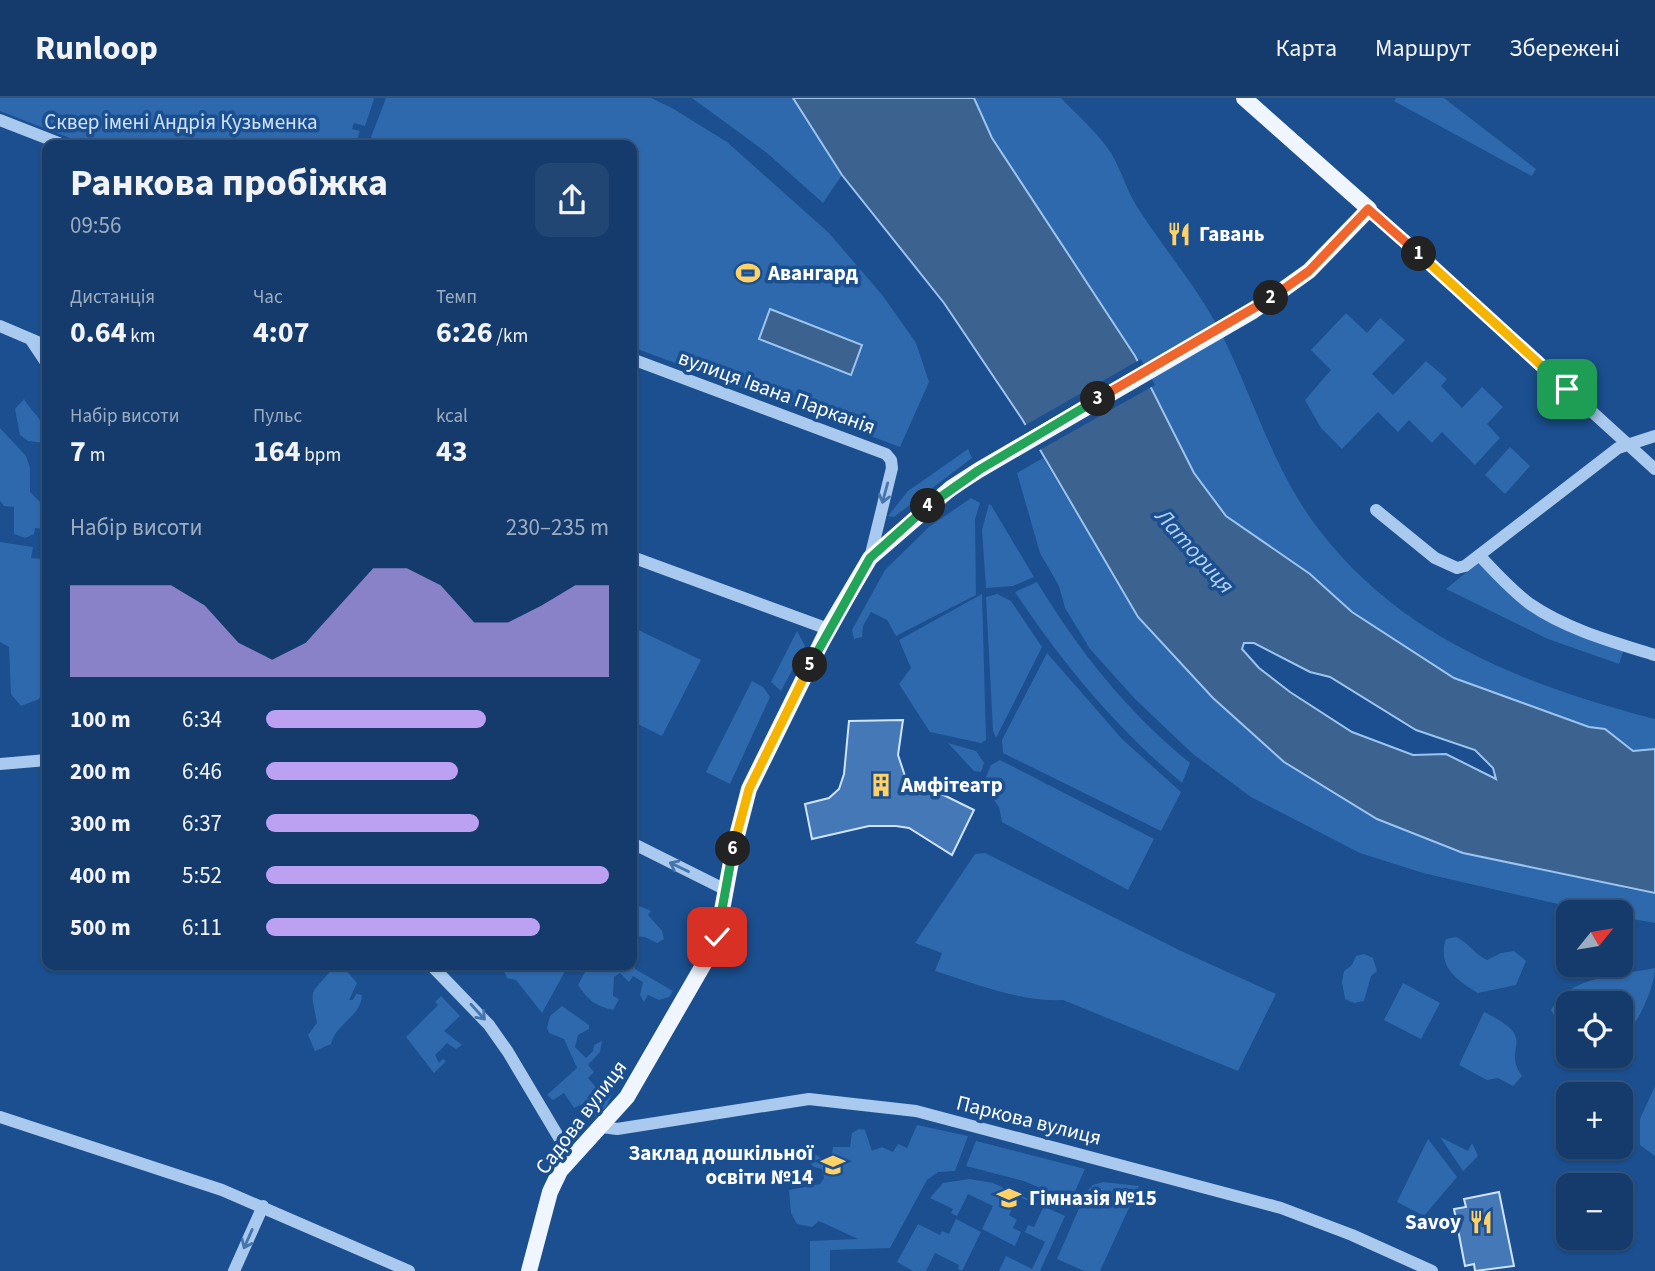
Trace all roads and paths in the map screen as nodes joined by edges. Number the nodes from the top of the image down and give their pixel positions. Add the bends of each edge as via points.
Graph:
1 (1244, 98) edge
2 (1, 124) edge
3 (49, 140) edge
4 (1368, 209) junction
5 (0, 326) edge
6 (31, 340) junction
7 (42, 344) edge
8 (42, 356) edge
9 (637, 361) edge
10 (1655, 436) edge
11 (1629, 446) junction
12 (1655, 469) edge
13 (1376, 510) dead end
14 (1479, 555) junction
15 (870, 558) junction
16 (637, 559) edge
17 (828, 629) junction
18 (1655, 655) edge
19 (42, 761) edge
20 (1, 767) edge
21 (637, 846) edge
22 (726, 890) junction
23 (436, 970) edge
24 (0, 1117) edge
25 (602, 1126) junction
26 (560, 1171) junction
27 (263, 1206) junction
28 (234, 1271) edge
29 (409, 1271) edge
30 (529, 1271) edge
31 (1432, 1271) edge

1 - 4 main road
2 - 3 street
4 - 11 street
4 - 15 main road, Садова вулиця via 1309,271 1253,311 951,488
5 - 6 street
6 - 7 street
6 - 8 street
9 -> 15 street, вулиця Івана Парканія via 886,454 892,468
10 - 11 street
11 - 12 street
11 - 14 street via 1618,448
13 - 14 street via 1447,566 1465,566
14 - 18 street via 1515,592 1550,616
15 - 17 main road, Садова вулиця
16 - 17 street
17 - 22 main road, Садова вулиця via 749,789
19 - 20 street
22 -> 21 street
22 - 25 main road, Садова вулиця via 717,937 705,962 628,1097
23 -> 26 street via 489,1025 508,1052 561,1141
24 - 27 street
25 - 26 main road, Садова вулиця
25 - 31 street, Паркова вулиця via 617,1129 809,1099 871,1103 1281,1208
26 - 30 main road, Садова вулиця
27 -> 28 street
27 - 29 street

